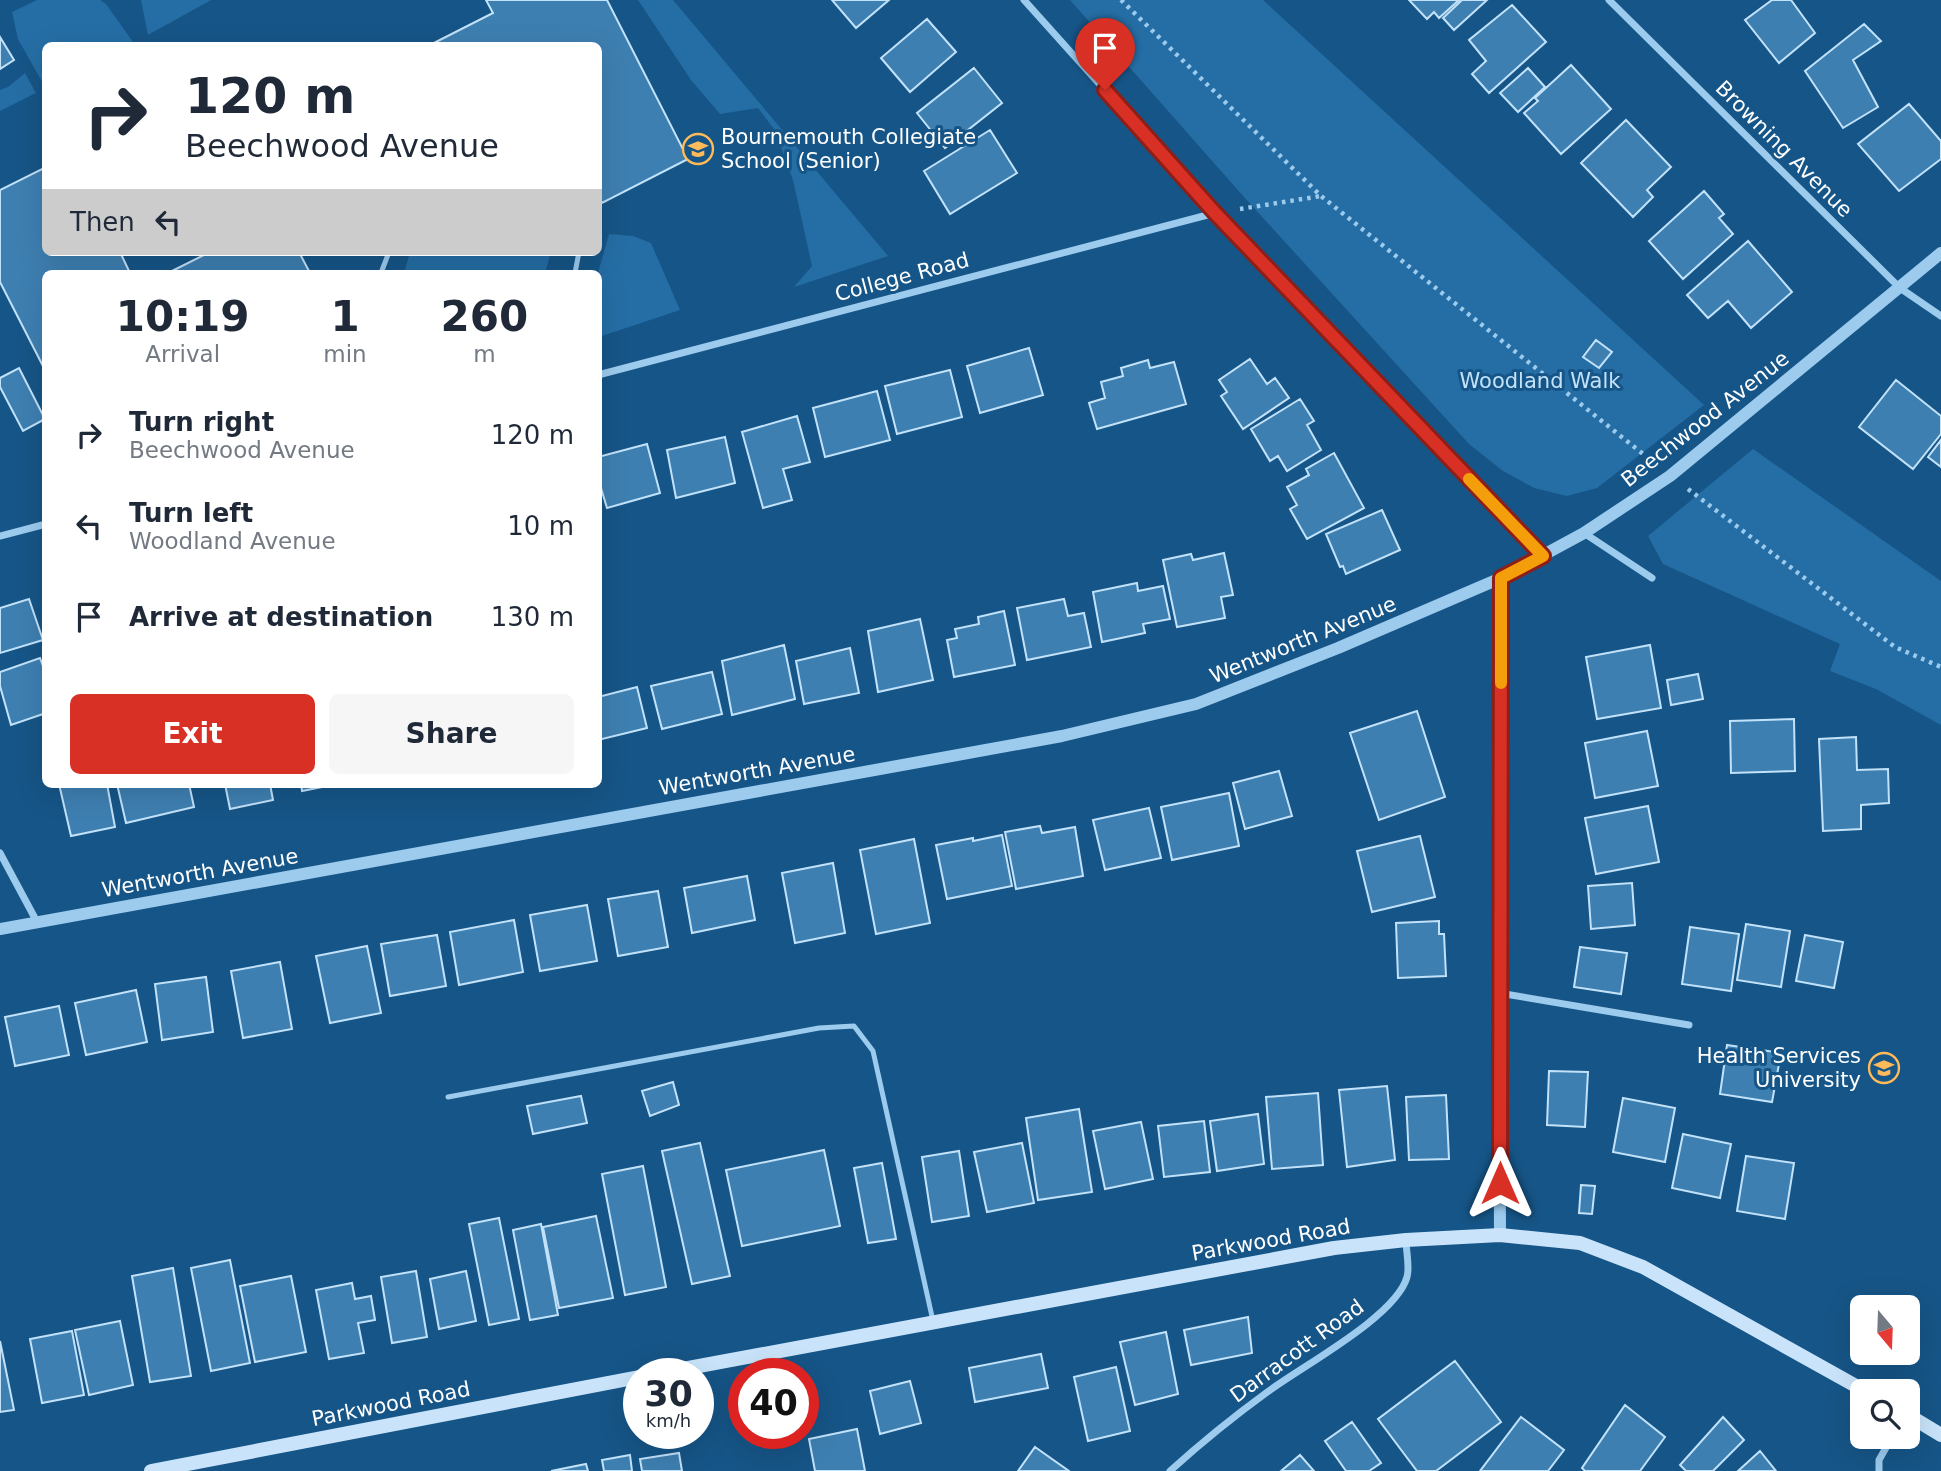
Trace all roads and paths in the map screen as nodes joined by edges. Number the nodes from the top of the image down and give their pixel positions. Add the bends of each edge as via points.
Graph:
1 (1024, 0) edge
2 (1121, 0) edge
3 (1609, 0) edge
4 (1321, 196) junction
5 (1215, 213) junction
6 (1941, 253) edge
7 (1900, 288) junction
8 (1941, 316) edge
9 (602, 374) edge
10 (1670, 476) junction
11 (42, 525) edge
12 (1584, 533) junction
13 (0, 536) edge
14 (1543, 556) junction
15 (1501, 578) junction
16 (1652, 578) dead end
17 (1941, 667) edge
18 (0, 853) edge
19 (37, 922) junction
20 (0, 929) edge
21 (1499, 993) junction
22 (1689, 1025) dead end
23 (449, 1097) dead end
24 (1500, 1235) junction
25 (1406, 1240) junction
26 (933, 1321) junction
27 (714, 1363) edge
28 (623, 1380) edge
29 (1850, 1383) edge
30 (1920, 1422) edge
31 (1941, 1435) edge
32 (1886, 1449) edge
33 (151, 1471) edge
34 (1170, 1471) edge
35 (1879, 1471) edge

1 - 5 street
2 - 4 path
3 - 7 street, Browning Avenue
4 - 5 path
4 - 10 path
5 - 9 street, College Road
5 - 14 street
6 - 7 street, Beechwood Avenue
7 - 8 street, Browning Avenue
7 - 10 street, Beechwood Avenue
10 - 12 street, Beechwood Avenue
10 - 17 path via 1895,647
11 - 13 street
12 - 14 street, Beechwood Avenue
12 - 16 street
14 - 15 street, Beechwood Avenue
15 - 19 street, Wentworth Avenue via 1196,704 1062,736
15 - 21 street
18 - 19 street
19 - 20 street, Wentworth Avenue
21 - 22 street
21 - 24 street
23 - 26 lane via 819,1028 855,1026 873,1051
24 - 25 main road, Parkwood Road
24 - 29 main road, Parkwood Road via 1580,1243 1643,1267
25 - 26 main road, Parkwood Road via 1334,1248
25 - 34 street, Darracott Road via 1407,1277 1394,1300 1370,1322 1258,1399
26 - 27 main road, Parkwood Road
28 - 33 main road, Parkwood Road
30 - 31 main road
32 - 35 street

